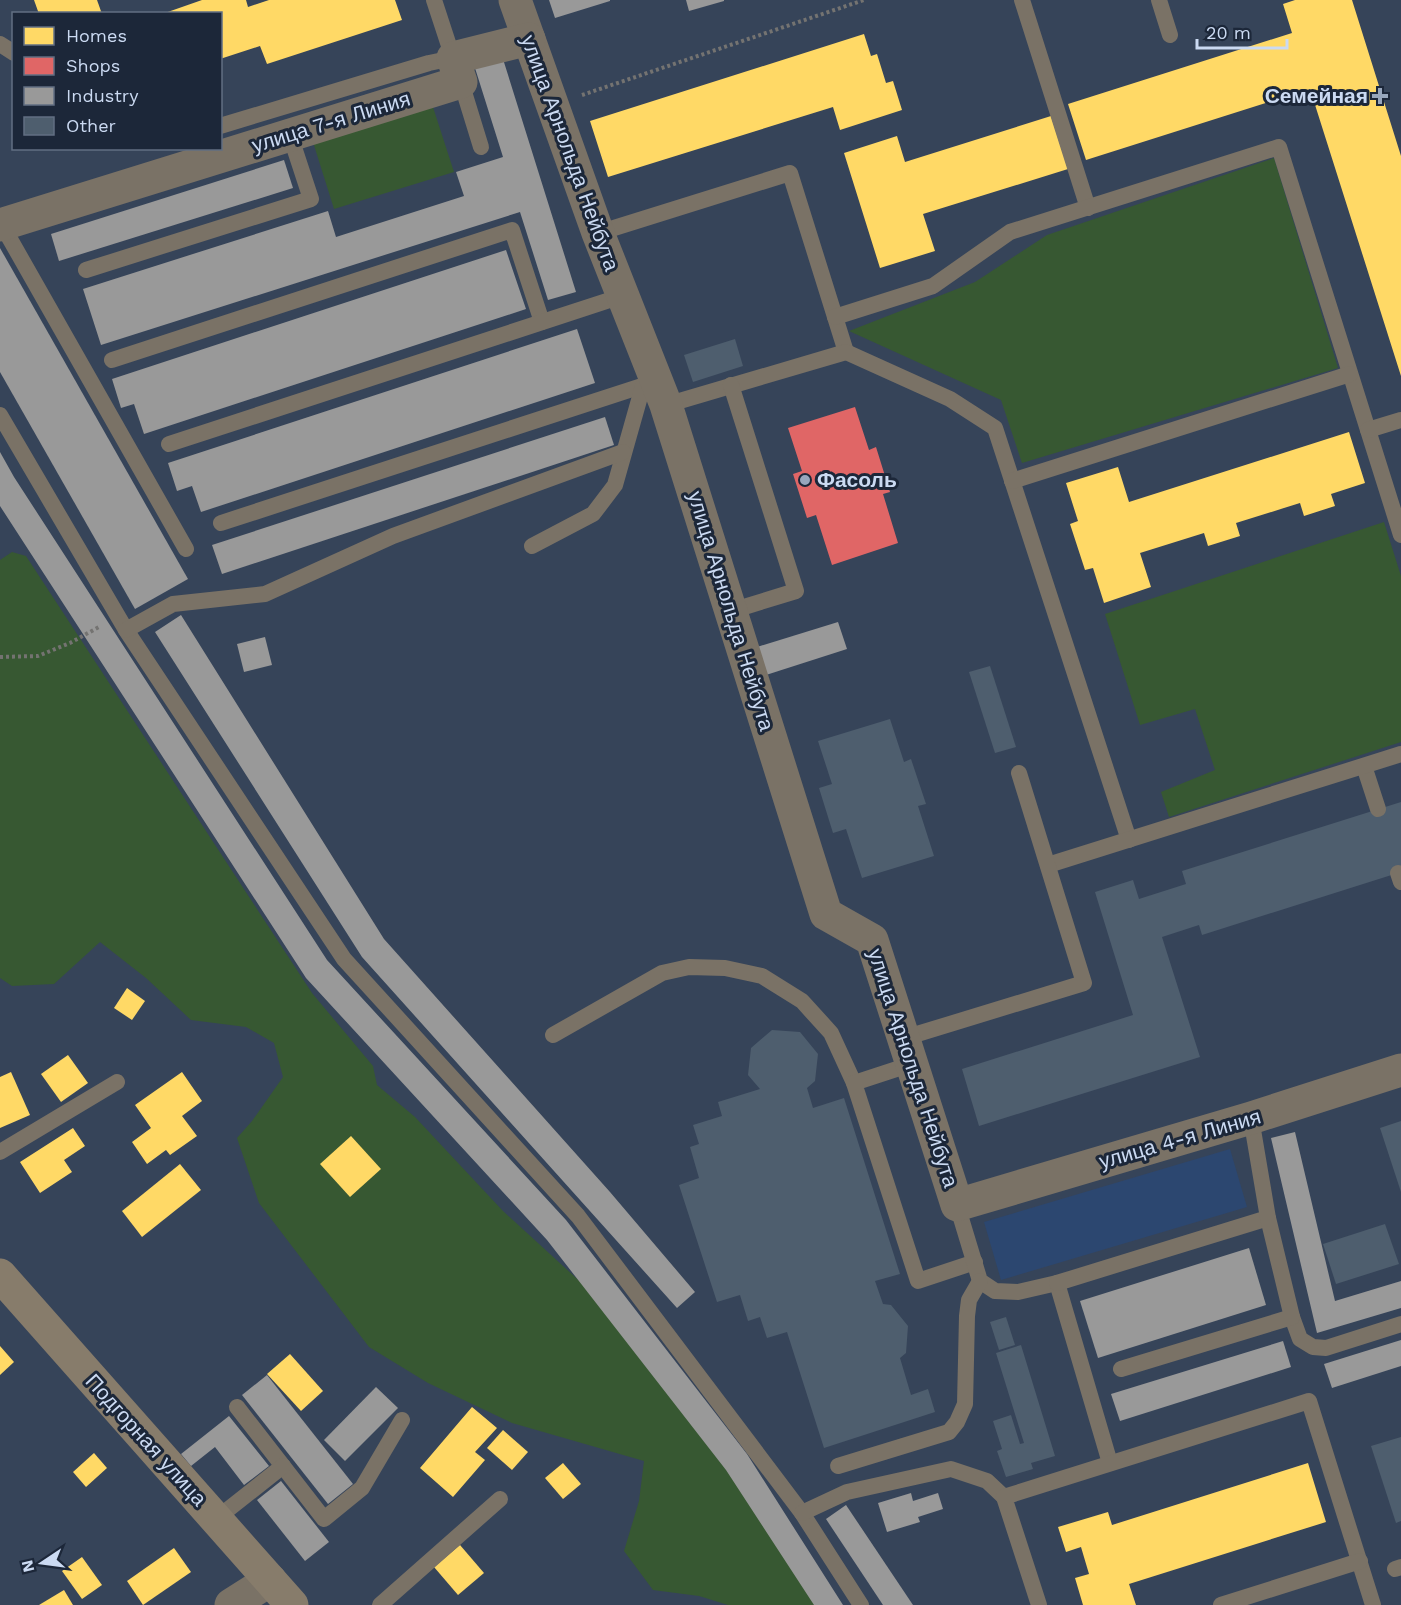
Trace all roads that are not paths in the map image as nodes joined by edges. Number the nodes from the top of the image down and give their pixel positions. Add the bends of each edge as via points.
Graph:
1 (434, 0) edge
2 (515, 0) edge
3 (1022, 0) edge
4 (1159, 0) edge
5 (1170, 35) dead end
6 (529, 39) junction
7 (457, 70) junction
8 (222, 125) edge
9 (290, 135) junction
10 (481, 147) dead end
11 (1088, 208) junction
12 (1, 225) edge
13 (598, 233) junction
14 (86, 270) dead end
15 (622, 296) junction
16 (835, 317) junction
17 (542, 322) junction
18 (846, 352) junction
19 (112, 360) dead end
20 (1350, 374) junction
21 (731, 385) junction
22 (655, 390) junction
23 (0, 414) edge
24 (1401, 420) edge
25 (1368, 430) junction
26 (169, 444) dead end
27 (623, 452) junction
28 (1012, 481) junction
29 (221, 523) dead end
30 (1401, 535) edge
31 (532, 546) dead end
32 (186, 549) dead end
33 (731, 611) junction
34 (122, 623) junction
35 (1401, 754) edge
36 (1364, 766) junction
37 (1019, 772) dead end
38 (1378, 809) dead end
39 (1129, 840) junction
40 (1048, 865) junction
41 (553, 1035) dead end
42 (908, 1051) junction
43 (1401, 1070) edge
44 (117, 1082) dead end
45 (854, 1083) junction
46 (1251, 1118) junction
47 (0, 1152) edge
48 (957, 1205) junction
49 (1268, 1218) junction
50 (975, 1262) junction
51 (0, 1275) edge
52 (980, 1281) junction
53 (1057, 1282) junction
54 (1292, 1317) junction
55 (1401, 1324) edge
56 (1121, 1369) dead end
57 (237, 1407) dead end
58 (402, 1420) dead end
59 (1110, 1463) junction
60 (837, 1466) dead end
61 (283, 1467) junction
62 (1004, 1497) junction
63 (500, 1499) dead end
64 (802, 1513) junction
65 (216, 1519) junction
66 (1360, 1561) junction
67 (270, 1581) junction
68 (231, 1605) edge
69 (292, 1605) edge
70 (380, 1605) edge
71 (861, 1605) edge
72 (1038, 1605) edge
73 (1221, 1605) edge
74 (1373, 1605) edge

1 - 7 lane
2 - 6 street, улица Арнольда Нейбута
3 - 11 lane
4 - 5 lane
6 - 7 street, улица 7-я Линия
6 - 13 street, улица Арнольда Нейбута
7 - 8 lane via 429,63
7 - 9 street, улица 7-я Линия
7 - 10 lane
9 - 12 street, улица 7-я Линия
9 - 14 lane via 311,200
11 - 16 lane via 1010,232 933,286
11 - 20 lane via 1279,147
12 - 32 lane
13 - 15 street, улица Арнольда Нейбута
13 - 16 lane via 790,173
15 - 17 lane
15 - 22 street, улица Арнольда Нейбута
16 - 18 lane
17 - 19 lane via 512,230
17 - 26 lane
18 - 21 lane
18 - 28 lane via 950,399 995,428
20 - 25 lane
20 - 28 lane
21 - 22 lane
21 - 33 lane via 796,591
22 - 27 lane
22 - 29 lane
22 - 33 street, улица Арнольда Нейбута
23 - 34 lane
24 - 25 lane
25 - 30 lane
27 - 31 lane via 615,485 593,514
27 - 34 lane via 393,536 265,594 173,604
28 - 39 lane
33 - 42 street, улица Арнольда Нейбута via 826,914 872,940
34 - 64 lane via 344,959 578,1216
35 - 36 lane
36 - 38 lane
36 - 39 lane
37 - 40 lane
39 - 40 lane
40 - 42 lane via 1084,983
41 - 45 lane via 662,973 689,967 725,968 762,976 802,1001 831,1033
42 - 45 lane
42 - 48 street, улица Арнольда Нейбута
43 - 46 street, улица 4-я Линия
44 - 47 lane
45 - 50 lane via 918,1281
46 - 48 street, улица 4-я Линия
46 - 49 lane
48 - 50 lane
49 - 53 lane
49 - 54 lane
50 - 52 lane
51 - 65 street, Подгорная улица
52 - 53 lane via 995,1291 1018,1292
52 - 60 lane via 969,1300 965,1404 957,1422 949,1432
53 - 59 lane
54 - 55 lane via 1300,1340 1313,1347 1326,1347
54 - 56 lane
57 - 61 lane
58 - 61 lane via 362,1488 324,1519
59 - 62 lane
59 - 66 lane via 1309,1401
61 - 65 lane
62 - 64 lane via 987,1481 951,1468 847,1492
62 - 72 lane
63 - 70 lane
64 - 71 lane
65 - 67 street, Подгорная улица
66 - 73 lane
66 - 74 lane
67 - 68 street
67 - 69 street, Подгорная улица

